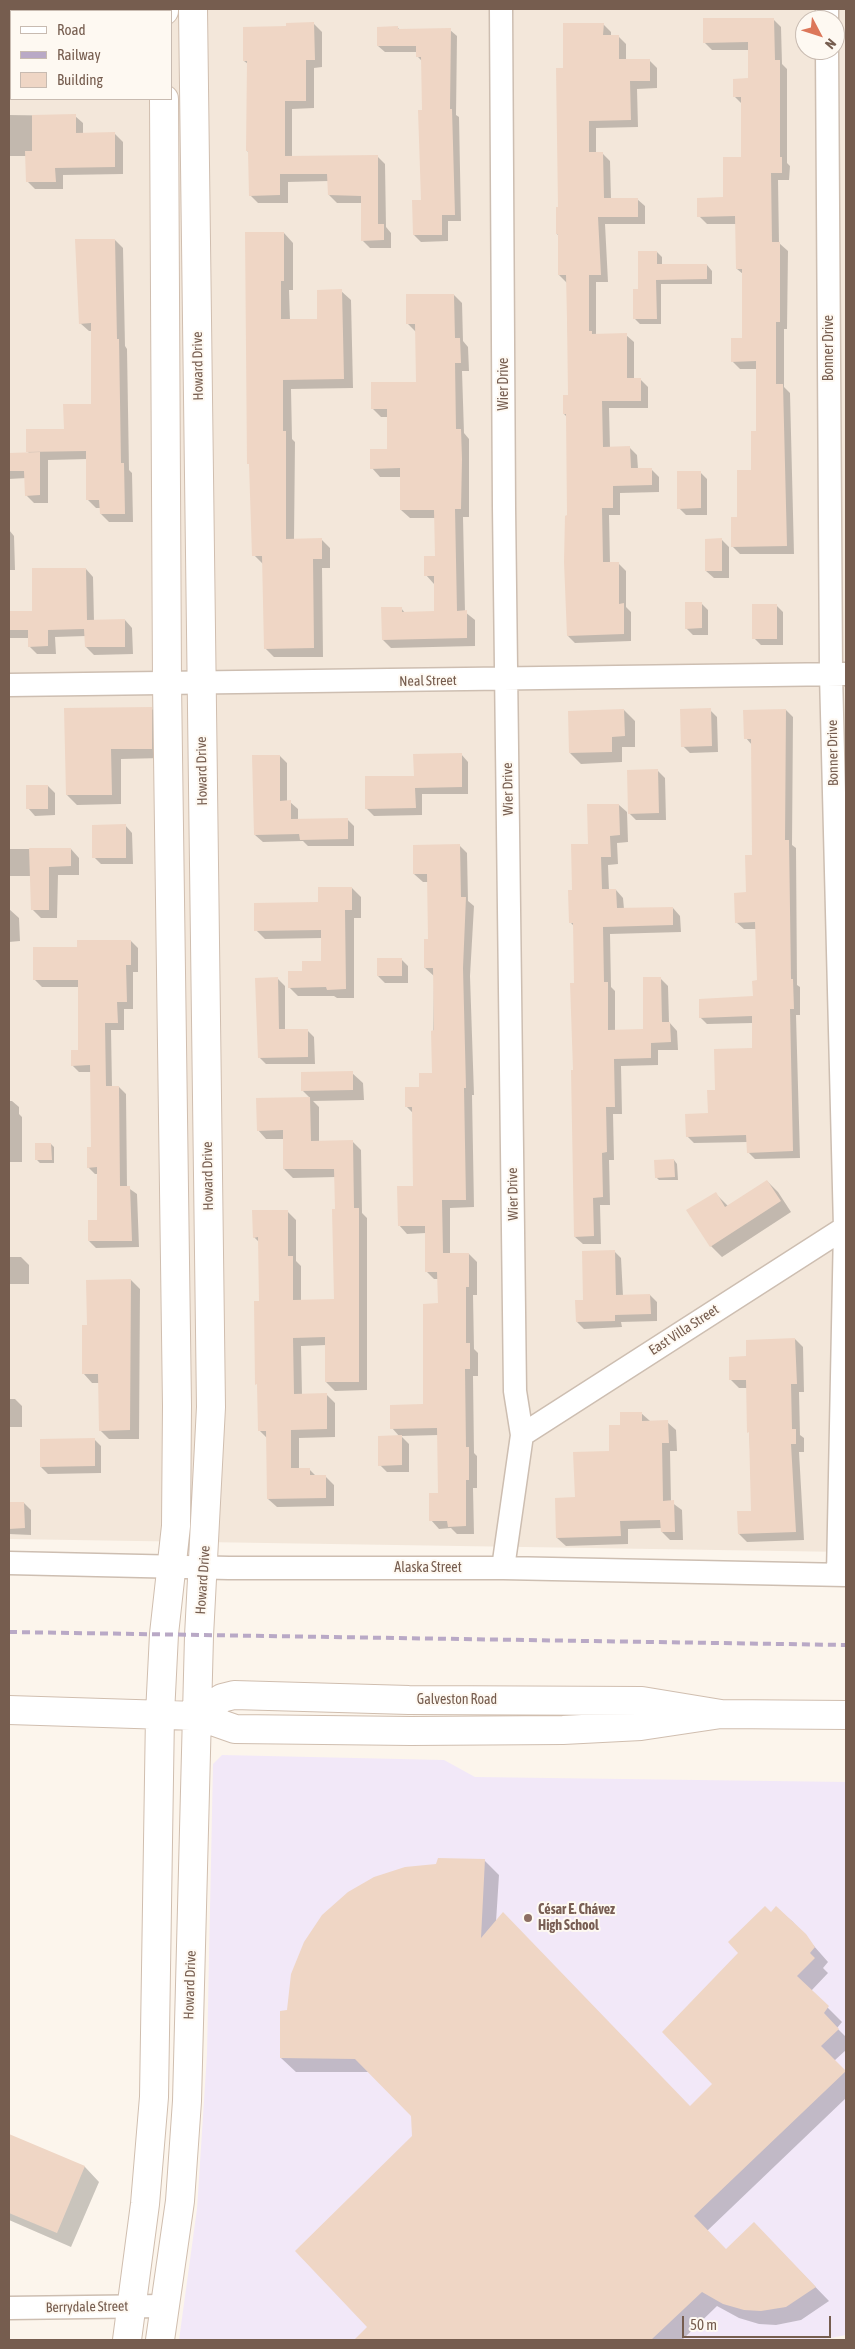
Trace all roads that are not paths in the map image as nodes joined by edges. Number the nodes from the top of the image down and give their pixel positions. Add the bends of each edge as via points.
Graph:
1 (193, 9) edge
2 (501, 9) edge
3 (827, 60) edge
4 (164, 100) edge
5 (197, 256) junction
6 (165, 259) junction
7 (199, 491) junction
8 (166, 492) junction
9 (838, 674) edge
10 (506, 680) junction
11 (167, 682) junction
12 (201, 683) junction
13 (9, 685) edge
14 (206, 1023) junction
15 (172, 1024) junction
16 (846, 1228) edge
17 (522, 1435) junction
18 (9, 1563) edge
19 (171, 1566) junction
20 (204, 1567) junction
21 (503, 1568) junction
22 (842, 1575) edge
23 (522, 1700) junction
24 (9, 1710) edge
25 (160, 1714) junction
26 (721, 1714) junction
27 (846, 1715) edge
28 (198, 1716) junction
29 (522, 1730) junction
30 (155, 2043) junction
31 (188, 2043) junction
32 (164, 2306) junction
33 (132, 2307) junction
34 (9, 2308) edge
35 (127, 2340) edge
36 (160, 2340) edge

1 - 5 main road, Howard Drive
2 - 10 street, Wier Drive
3 - 9 street, Bonner Drive
4 - 6 main road
5 - 6 main road
5 - 7 main road, Howard Drive
6 - 8 main road
7 - 8 main road
7 - 12 main road, Howard Drive
8 - 11 main road
9 - 10 street, Neal Street
9 - 16 street, Bonner Drive
10 - 12 street, Neal Street
10 - 17 street, Wier Drive via 515,1391
11 - 12 street, Neal Street
11 - 13 street, Neal Street
11 - 15 main road
12 - 14 main road, Howard Drive
14 - 15 main road
14 - 20 main road, Howard Drive via 211,1407
15 - 19 main road via 177,1406 176,1526
16 - 17 street, East Villa Street
16 - 22 street, Bonner Drive
17 - 21 street, Wier Drive
18 - 19 street, Alaska Street
19 - 20 street, Alaska Street
19 - 25 main road
20 - 21 street, Alaska Street
20 - 28 main road, Howard Drive
21 - 22 street, Alaska Street
23 - 26 main road, Galveston Road via 642,1702
23 - 28 main road, Galveston Road via 234,1695 222,1698
23 - 29 main road
24 - 25 main road, Galveston Road
25 - 28 main road, Galveston Road
25 - 30 main road
26 - 27 main road, Galveston Road
26 - 29 main road, Galveston Road via 641,1726
28 - 29 main road, Galveston Road via 235,1729
28 - 31 main road, Howard Drive
30 - 31 main road
30 - 33 main road via 150,2153
31 - 32 main road, Howard Drive via 180,2202
32 - 33 street, Berrydale Street
32 - 36 main road, Howard Drive
33 - 34 street, Berrydale Street
33 - 35 main road

